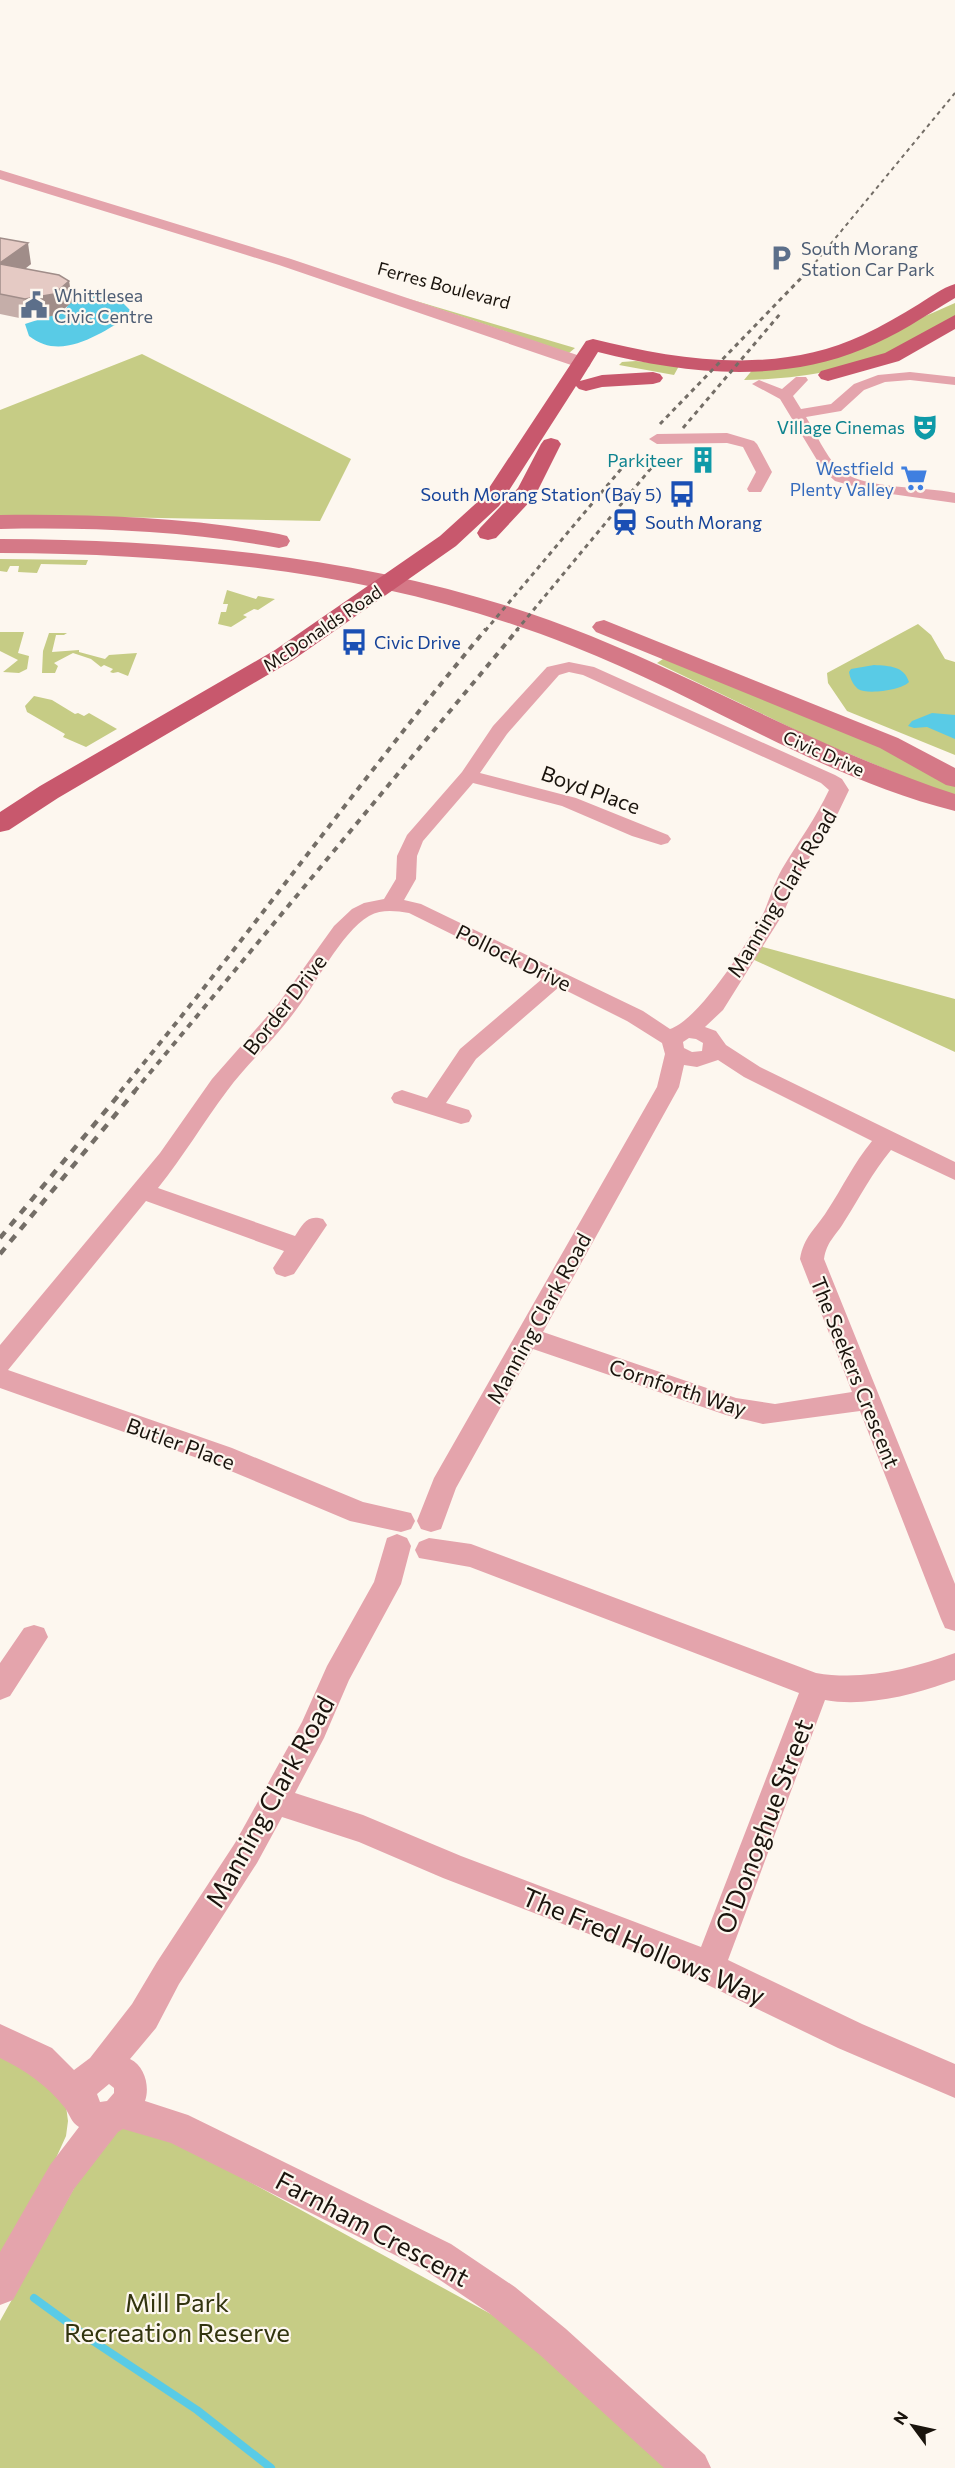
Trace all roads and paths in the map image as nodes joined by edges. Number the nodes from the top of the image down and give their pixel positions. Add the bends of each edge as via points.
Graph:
1 (0, 172) edge
2 (285, 262) junction
3 (955, 290) edge
4 (955, 321) edge
5 (542, 332) dead end
6 (553, 353) junction
7 (591, 353) junction
8 (653, 378) junction
9 (801, 380) junction
10 (955, 381) edge
11 (759, 384) junction
12 (576, 385) junction
13 (786, 396) junction
14 (797, 414) junction
15 (657, 439) dead end
16 (755, 489) dead end
17 (955, 498) edge
18 (0, 522) edge
19 (0, 546) edge
20 (436, 574) junction
21 (413, 578) junction
22 (390, 582) junction
23 (492, 599) junction
24 (553, 619) junction
25 (470, 776) junction
26 (955, 779) edge
27 (955, 803) edge
28 (0, 825) edge
29 (661, 839) dead end
30 (392, 904) junction
31 (557, 978) junction
32 (693, 1045) junction
33 (402, 1098) dead end
34 (432, 1107) junction
35 (461, 1116) dead end
36 (887, 1138) junction
37 (955, 1172) edge
38 (142, 1191) junction
39 (315, 1225) dead end
40 (300, 1246) junction
41 (285, 1268) dead end
42 (528, 1337) junction
43 (0, 1363) edge
44 (0, 1378) edge
45 (867, 1400) junction
46 (415, 1535) junction
47 (955, 1619) edge
48 (34, 1638) dead end
49 (955, 1667) edge
50 (5, 1672) edge
51 (816, 1686) junction
52 (279, 1792) junction
53 (709, 1967) junction
54 (0, 2040) edge
55 (955, 2081) edge
56 (106, 2092) junction
57 (0, 2288) edge
58 (692, 2468) edge

1 - 2 street, Ferres Boulevard
2 - 5 street, Ferres Boulevard
2 - 6 street, Ferres Boulevard
3 - 7 main road via 853,347 802,360 700,365
4 - 9 main road via 885,360
6 - 7 street, Ferres Boulevard
6 - 12 street via 561,361 560,371
7 - 8 main road
7 - 12 main road, McDonalds Road
8 - 11 main road
8 - 12 main road
9 - 11 main road
9 - 13 street via 789,388
10 - 14 street via 910,376 883,378 859,387 836,408
11 - 13 street
12 - 20 main road, McDonalds Road via 523,497 484,537
12 - 21 main road, McDonalds Road via 491,501
13 - 14 street
14 - 17 street via 838,477
15 - 16 street via 715,437 745,441 752,446 764,472
18 - 21 main road, Civic Drive via 97,521 198,528 259,537
19 - 22 main road, Civic Drive via 190,551 276,561
20 - 21 main road, McDonalds Road
20 - 23 main road, Civic Drive
21 - 22 main road, Civic Drive
21 - 23 main road, Civic Drive
21 - 28 main road, McDonalds Road via 304,661 63,795
22 - 28 main road, McDonalds Road via 284,655 49,792
23 - 24 main road, Civic Drive
24 - 26 main road, Civic Drive via 889,743
24 - 27 main road, Civic Drive via 620,657 838,760
25 - 29 street, Boyd Place via 569,802
25 - 30 street via 414,839 407,856 406,879
25 - 32 street, Manning Clark Road via 500,730 549,674 569,667 588,671 828,778 838,787 837,798 791,871 773,914
30 - 31 street, Pollock Drive via 420,911
30 - 38 street, Border Drive via 363,911 341,931
31 - 32 street, Pollock Drive
31 - 34 street via 468,1054
32 - 36 street, Pollock Drive
32 - 42 street, Manning Clark Road
33 - 34 street
34 - 35 street
36 - 37 street, Pollock Drive
36 - 45 street, The Seekers Crescent via 859,1174 812,1250 816,1274
38 - 40 street
38 - 43 street, Border Drive
39 - 40 street
40 - 41 street
42 - 45 street, Cornforth Way via 749,1412 775,1414
42 - 46 street, Manning Clark Road
44 - 46 street, Butler Place via 223,1456
45 - 47 street, The Seekers Crescent
46 - 51 street
46 - 52 street, Manning Clark Road via 337,1675 314,1729
48 - 50 street
49 - 51 street via 941,1674 855,1689
51 - 53 street, O'Donoghue Street
52 - 53 street, The Fred Hollows Way via 454,1868 602,1922
52 - 56 street, Manning Clark Road via 241,1862 168,1973
53 - 55 street, The Fred Hollows Way via 850,2036
54 - 56 street
56 - 57 street, Manning Clark Road
56 - 58 street, Farnham Crescent via 401,2237 475,2281 553,2342

